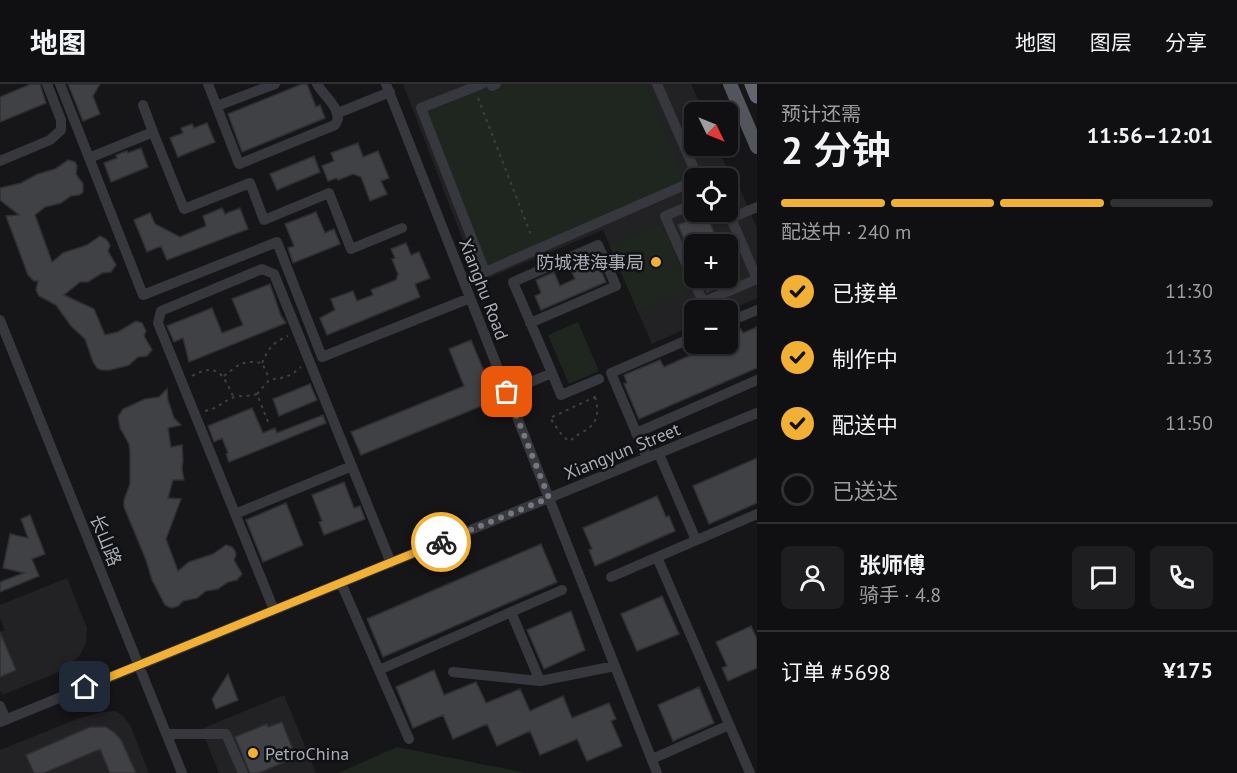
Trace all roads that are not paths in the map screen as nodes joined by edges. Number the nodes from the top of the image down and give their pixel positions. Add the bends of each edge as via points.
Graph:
1 (47, 84) edge
2 (60, 84) edge
3 (208, 84) edge
4 (275, 84) edge
5 (317, 84) edge
6 (657, 84) edge
7 (730, 84) edge
8 (752, 84) edge
9 (478, 86) edge
10 (388, 88) edge
11 (757, 96) edge
12 (143, 105) dead end
13 (217, 106) junction
14 (338, 113) junction
15 (153, 132) junction
16 (757, 147) edge
17 (89, 158) junction
18 (0, 161) edge
19 (691, 168) edge
20 (684, 185) edge
21 (757, 207) edge
22 (684, 208) edge
23 (738, 212) edge
24 (732, 222) edge
25 (402, 228) dead end
26 (470, 298) junction
27 (757, 310) edge
28 (738, 318) edge
29 (0, 320) edge
30 (530, 323) junction
31 (684, 341) edge
32 (552, 373) junction
33 (599, 379) dead end
34 (757, 380) edge
35 (507, 392) junction
36 (757, 413) edge
37 (636, 433) junction
38 (659, 453) junction
39 (647, 458) junction
40 (352, 466) junction
41 (549, 498) junction
42 (235, 514) junction
43 (757, 514) edge
44 (696, 540) junction
45 (657, 557) junction
46 (391, 563) junction
47 (611, 577) dead end
48 (341, 583) junction
49 (562, 590) dead end
50 (274, 610) junction
51 (511, 612) junction
52 (139, 665) junction
53 (615, 666) junction
54 (378, 670) junction
55 (453, 672) dead end
56 (540, 681) junction
57 (0, 706) edge
58 (3, 721) edge
59 (729, 725) junction
60 (166, 734) junction
61 (409, 740) dead end
62 (652, 759) junction
63 (182, 773) edge
64 (243, 773) edge
65 (657, 773) edge
66 (750, 773) edge

1 - 18 street via 61,130 51,140
2 - 17 street
3 - 13 street
4 - 13 street
5 - 14 street
6 - 19 street
7 - 16 main road
8 - 11 highway
9 - 20 street via 421,108 485,272
10 - 14 street
10 - 26 street, Xianghu Road
12 - 15 street
13 - 14 street via 239,164 335,125
15 - 17 street
15 - 25 street via 184,209 249,183 264,220 329,193 351,249
17 - 26 street via 143,295 277,242 322,357
21 - 23 street
22 - 24 street via 665,216 702,303 757,279
26 - 35 street, Xianghu Road
27 - 28 street
29 - 52 street, 长山路
30 - 30 street via 513,282 598,245 616,286
30 - 32 street
31 - 37 street via 611,373
32 - 33 street via 561,395
32 - 35 street
34 - 37 street
35 - 41 street, Xianghu Road
36 - 38 street, Xiangyun Street
37 - 39 street
38 - 39 street, Xiangyun Street
38 - 44 street
39 - 41 street, Xiangyun Street
40 - 42 street
40 - 42 street via 274,274 262,269 161,311 158,323
40 - 46 street
41 - 46 street, Xiangyun Street
41 - 53 street, Xianghu Road
42 - 50 street
43 - 44 street
44 - 45 street
45 - 47 street
45 - 59 street
46 - 48 street, Xiangyun Street
48 - 50 street, Xiangyun Street
48 - 54 street
49 - 51 street
50 - 52 street, Xiangyun Street
51 - 54 street
51 - 56 street
52 - 58 street, Xiangyun Street
52 - 60 street, 长山路
53 - 56 street
53 - 62 street, Xianghu Road
54 - 61 street
55 - 56 street
57 - 58 street
59 - 62 street
59 - 66 street
60 - 63 street, 长山路
60 - 64 street via 226,734
62 - 65 street, Xianghu Road

